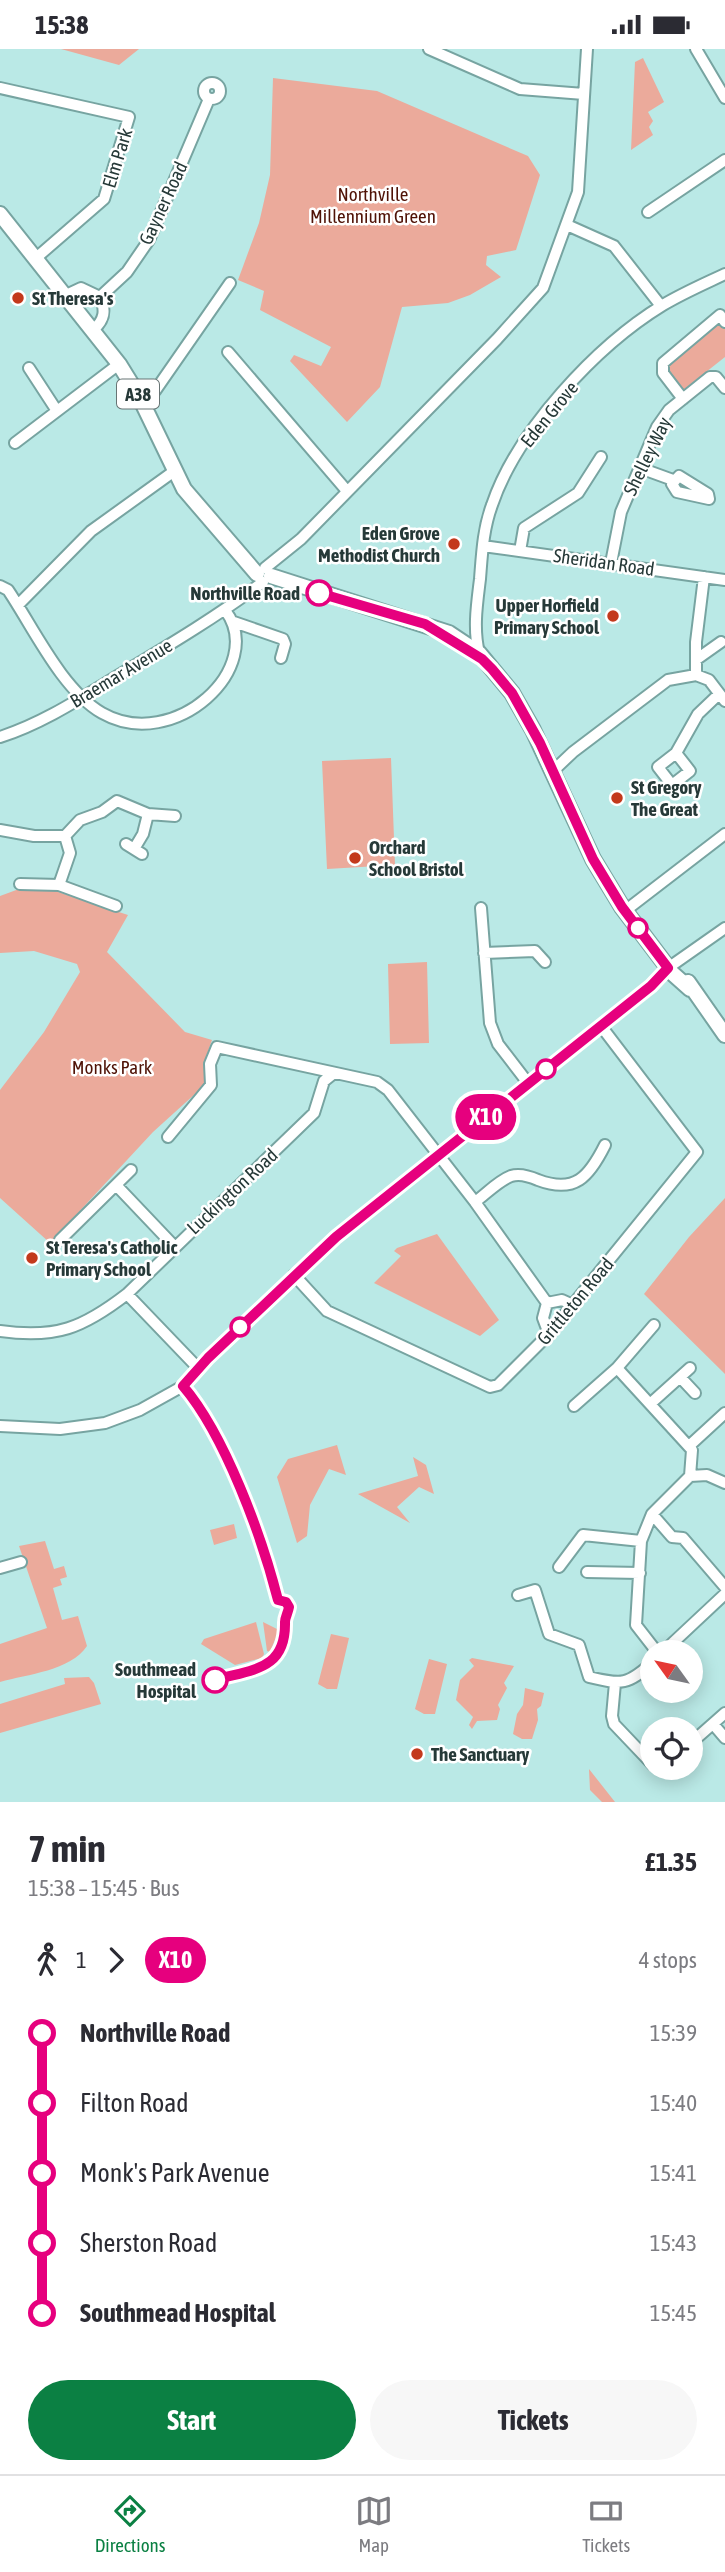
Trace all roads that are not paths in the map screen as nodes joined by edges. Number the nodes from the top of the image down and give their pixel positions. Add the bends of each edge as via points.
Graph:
1 (429, 49) edge
2 (587, 49) edge
3 (696, 49) edge
4 (0, 88) edge
5 (584, 94) junction
6 (725, 98) edge
7 (209, 99) dead end
8 (725, 160) edge
9 (648, 212) dead end
10 (0, 214) edge
11 (567, 225) junction
12 (40, 254) junction
13 (725, 274) edge
14 (230, 283) dead end
15 (66, 295) junction
16 (100, 297) junction
17 (661, 306) junction
18 (720, 314) edge
19 (93, 330) junction
20 (228, 352) dead end
21 (119, 364) junction
22 (27, 374) dead end
23 (721, 383) edge
24 (140, 398) junction
25 (683, 399) junction
26 (57, 411) junction
27 (18, 436) dead end
28 (601, 457) dead end
29 (640, 468) junction
30 (173, 472) junction
31 (673, 481) dead end
32 (347, 491) junction
33 (483, 546) junction
34 (520, 551) junction
35 (611, 563) junction
36 (264, 575) junction
37 (704, 577) junction
38 (725, 580) edge
39 (0, 586) edge
40 (18, 605) junction
41 (225, 610) junction
42 (234, 622) junction
43 (475, 623) junction
44 (440, 631) junction
45 (461, 640) junction
46 (721, 642) dead end
47 (481, 656) junction
48 (281, 658) dead end
49 (697, 659) junction
50 (696, 675) junction
51 (83, 696) junction
52 (722, 698) edge
53 (0, 737) edge
54 (676, 753) dead end
55 (554, 770) junction
56 (148, 814) junction
57 (175, 816) dead end
58 (0, 830) edge
59 (725, 834) edge
60 (65, 836) junction
61 (134, 849) dead end
62 (20, 884) dead end
63 (59, 885) junction
64 (625, 904) junction
65 (116, 906) dead end
66 (481, 908) dead end
67 (725, 928) edge
68 (484, 953) junction
69 (545, 962) dead end
70 (675, 966) junction
71 (720, 1017) edge
72 (601, 1026) junction
73 (725, 1035) edge
74 (334, 1073) junction
75 (528, 1083) junction
76 (202, 1095) junction
77 (211, 1104) dead end
78 (170, 1131) dead end
79 (605, 1145) dead end
80 (439, 1155) junction
81 (131, 1170) dead end
82 (116, 1185) junction
83 (475, 1202) junction
84 (66, 1237) dead end
85 (174, 1246) junction
86 (294, 1275) junction
87 (127, 1294) junction
88 (547, 1303) junction
89 (573, 1305) junction
90 (654, 1325) dead end
91 (0, 1331) edge
92 (549, 1334) junction
93 (198, 1368) junction
94 (617, 1368) junction
95 (690, 1368) dead end
96 (680, 1377) junction
97 (695, 1394) dead end
98 (650, 1404) junction
99 (574, 1406) dead end
100 (725, 1413) edge
101 (0, 1426) edge
102 (690, 1448) junction
103 (690, 1476) junction
104 (724, 1479) edge
105 (652, 1514) junction
106 (641, 1541) junction
107 (21, 1562) dead end
108 (559, 1567) dead end
109 (0, 1568) edge
110 (587, 1572) dead end
111 (640, 1573) junction
112 (725, 1587) edge
113 (725, 1594) edge
114 (518, 1595) dead end
115 (648, 1640) edge
116 (676, 1640) edge
117 (640, 1673) edge
118 (615, 1683) junction
119 (725, 1713) edge
120 (713, 1724) junction
121 (703, 1733) edge
122 (725, 1738) edge
123 (640, 1751) edge

1 - 5 street via 520,89
2 - 5 street
3 - 6 street
4 - 12 street, Elm Park via 129,117 104,199
5 - 11 street via 580,179
7 - 16 street, Gayner Road via 149,240 127,272
8 - 9 street
10 - 12 main road, A38
11 - 17 street via 614,246
11 - 32 street via 548,277 534,300
12 - 15 main road, A38
13 - 17 street, Eden Grove
14 - 24 street via 155,391
15 - 16 street via 81,288
15 - 19 main road, A38
16 - 19 street via 105,311
17 - 33 street, Eden Grove via 601,354 542,418 509,467 492,503
18 - 25 street via 663,363 663,373
19 - 21 main road, A38
20 - 32 street
21 - 24 main road, A38
21 - 26 street
22 - 26 street
23 - 25 street, Shelley Way via 708,378
24 - 30 main road, A38
25 - 29 street, Shelley Way via 662,419
26 - 27 street
28 - 34 street via 578,493 524,528
29 - 31 street
29 - 35 street, Shelley Way via 617,524
30 - 36 main road, A38 via 190,497
30 - 40 street via 91,531
32 - 36 street
33 - 34 street, Sheridan Road
33 - 43 street, Eden Grove
34 - 35 street, Sheridan Road
35 - 37 street, Sheridan Road
36 - 41 street, Braemar Avenue
36 - 44 main road
37 - 38 street, Sheridan Road
37 - 49 street
39 - 40 street
40 - 51 street via 40,644
41 - 42 street
41 - 51 street, Braemar Avenue
42 - 48 street via 283,639
42 - 51 street via 234,648 222,678 187,715 157,724 128,723 100,712
43 - 45 street via 471,635
43 - 47 street, Eden Grove
44 - 45 main road
44 - 47 main road
45 - 47 main road
46 - 49 street
47 - 55 main road via 512,693
49 - 50 street
50 - 52 street via 707,679
50 - 55 street via 668,680
51 - 53 street, Braemar Avenue
52 - 54 street via 698,714
55 - 64 main road via 593,859
56 - 57 street
56 - 60 street via 117,801 80,820
56 - 61 street
58 - 60 street
59 - 64 street
60 - 63 street via 70,853
62 - 63 street
63 - 65 street
64 - 70 main road
66 - 68 street
67 - 70 street
68 - 69 street via 535,951
68 - 75 street via 487,1006 494,1034
70 - 71 main road via 690,989
70 - 72 street
71 - 73 main road
72 - 75 street
72 - 89 street, Grittleton Road via 697,1152
74 - 76 street via 217,1047 210,1064 211,1085
74 - 80 street via 373,1081 388,1090
74 - 85 street, Luckington Road via 324,1081 314,1113
75 - 80 street
76 - 77 street
76 - 78 street
79 - 83 street via 591,1170 573,1184 511,1176
80 - 83 street
80 - 86 street
81 - 82 street
82 - 84 street
82 - 85 street
83 - 88 street
85 - 87 street, Luckington Road
86 - 92 street, Grittleton Road via 327,1311 490,1387 498,1385
86 - 93 street
87 - 91 street, Luckington Road via 87,1323 41,1334
87 - 93 street
88 - 89 street via 562,1300
88 - 92 street via 543,1318
89 - 92 street, Grittleton Road
90 - 94 street
93 - 101 street via 183,1386 105,1423 60,1429
94 - 98 street
94 - 99 street
95 - 96 street
96 - 97 street
96 - 98 street
98 - 102 street
100 - 102 street
102 - 103 street
103 - 104 street
103 - 105 street
105 - 106 street
105 - 112 street via 672,1537 683,1538
106 - 108 street via 583,1535
106 - 111 street
107 - 109 street
110 - 111 street
111 - 115 street via 636,1625
113 - 116 street
114 - 118 street via 535,1590 549,1634 579,1645 589,1677
117 - 118 street
118 - 123 street via 614,1724
119 - 120 street
120 - 121 street
120 - 122 street

